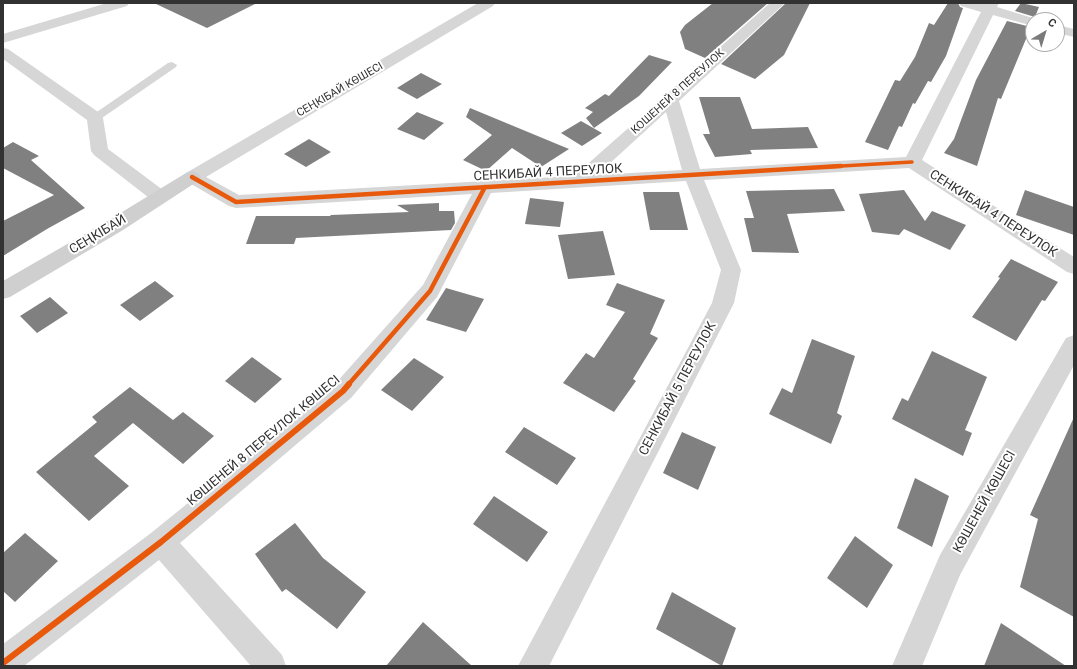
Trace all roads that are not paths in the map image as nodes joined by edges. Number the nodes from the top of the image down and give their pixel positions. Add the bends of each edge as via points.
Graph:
1 (122, 3) edge
2 (488, 3) edge
3 (778, 3) edge
4 (966, 3) edge
5 (990, 7) edge
6 (1025, 19) edge
7 (3, 39) edge
8 (3, 52) edge
9 (172, 65) dead end
10 (670, 99) junction
11 (95, 118) junction
12 (912, 162) junction
13 (693, 175) junction
14 (192, 177) junction
15 (578, 182) junction
16 (485, 187) junction
17 (160, 197) junction
18 (1074, 267) edge
19 (3, 291) edge
20 (1074, 344) edge
21 (161, 542) junction
22 (3, 663) edge
23 (270, 666) edge
24 (533, 666) edge
25 (907, 666) edge

1 - 7 street
2 - 14 street, СЕҢКІБАЙ КӨШЕСІ
3 - 10 street, КОШЕНЕЙ 8 ПЕРЕУЛОК
4 - 5 street
5 - 6 street
5 - 12 street
8 - 11 street
9 - 11 lane
10 - 13 street, СЕНКИБАЙ 5 ПЕРЕУЛОК
10 - 15 street, КОШЕНЕЙ 8 ПЕРЕУЛОК
11 - 17 street via 100,151
12 - 13 street, СЕНКИБАЙ 4 ПЕРЕУЛОК
12 - 18 street, СЕНКИБАЙ 4 ПЕРЕУЛОК
13 - 15 street, СЕНКИБАЙ 4 ПЕРЕУЛОК
13 - 24 street, СЕНКИБАЙ 5 ПЕРЕУЛОК via 731,270 723,303
14 - 16 street, СЕНКИБАЙ 4 ПЕРЕУЛОК via 236,202
14 - 17 street, СЕҢКІБАЙ
15 - 16 street, СЕНКИБАЙ 4 ПЕРЕУЛОК
16 - 21 street, КӨШЕНЕЙ 8 ПЕРЕУЛОК КӨШЕСІ via 430,291 343,391
17 - 19 street, СЕҢКІБАЙ
20 - 25 street, КӨШЕНЕЙ КӨШЕСІ via 950,565
21 - 22 street, КӨШЕНЕЙ 8 ПЕРЕУЛОК КӨШЕСІ
21 - 23 street

